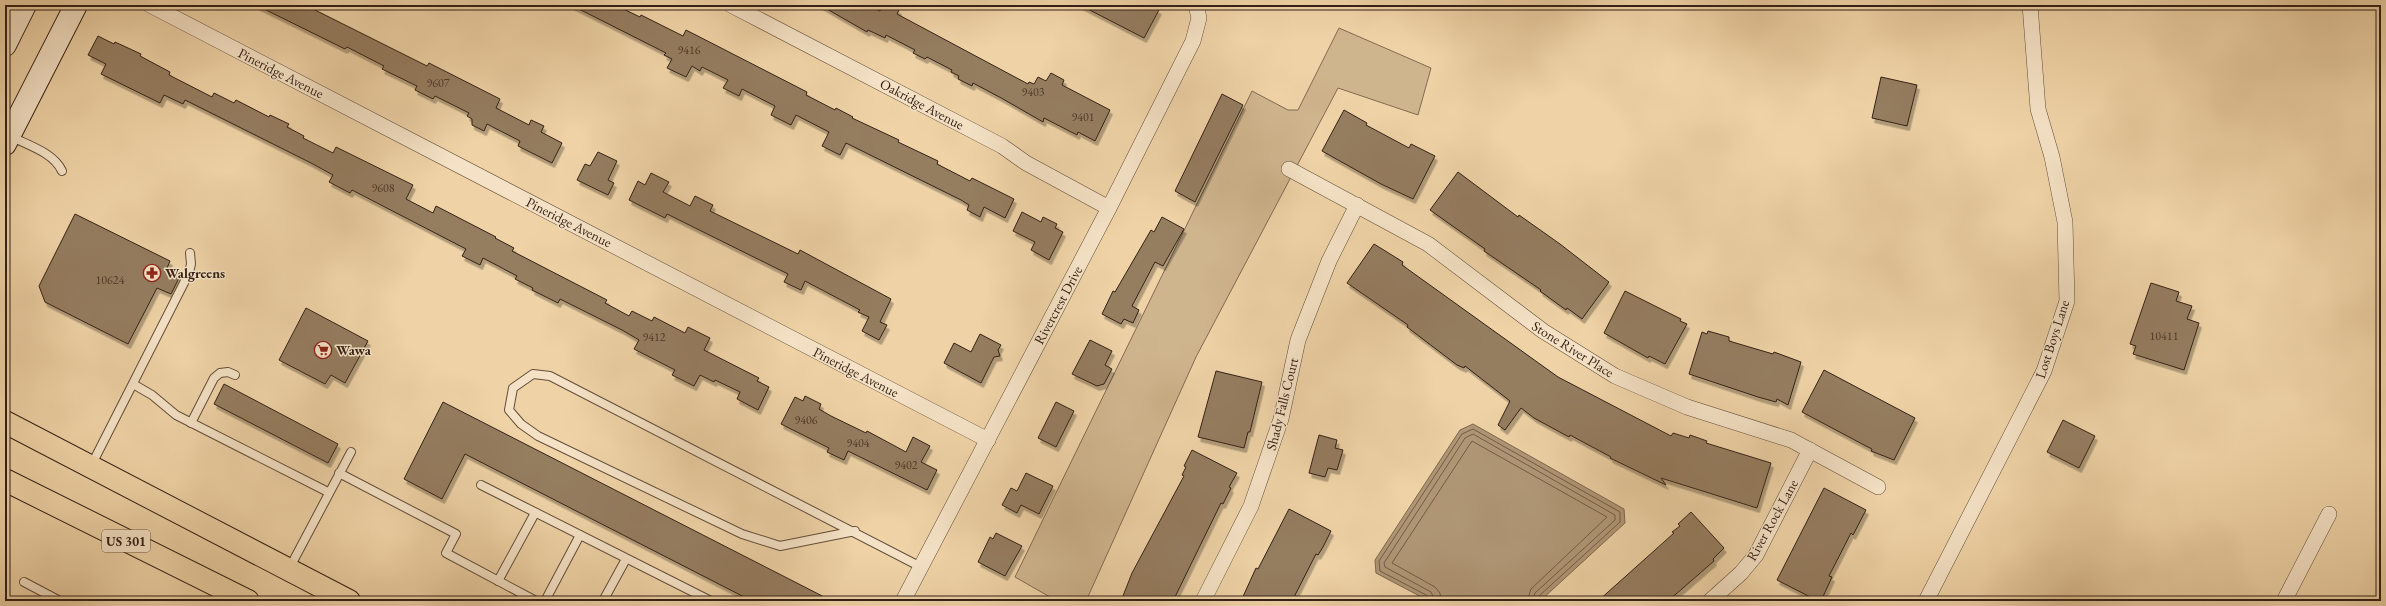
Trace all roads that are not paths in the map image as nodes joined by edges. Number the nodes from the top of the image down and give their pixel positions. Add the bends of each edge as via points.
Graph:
1 (25, 5) edge
2 (76, 5) edge
3 (150, 5) edge
4 (731, 5) edge
5 (1196, 5) edge
6 (2030, 5) edge
7 (5, 45) edge
8 (7, 140) edge
9 (1289, 169) dead end
10 (62, 171) dead end
11 (1357, 205) junction
12 (1109, 208) junction
13 (190, 253) dead end
14 (235, 376) dead end
15 (133, 384) junction
16 (5, 422) edge
17 (191, 423) junction
18 (988, 440) junction
19 (1810, 450) junction
20 (351, 452) dead end
21 (91, 467) junction
22 (339, 474) junction
23 (5, 480) edge
24 (481, 486) dead end
25 (1878, 487) dead end
26 (328, 492) junction
27 (535, 513) junction
28 (2329, 514) dead end
29 (855, 531) junction
30 (580, 535) junction
31 (626, 559) junction
32 (921, 567) junction
33 (288, 570) junction
34 (498, 581) junction
35 (24, 582) dead end
36 (60, 601) edge
37 (248, 601) edge
38 (349, 601) edge
39 (536, 601) edge
40 (545, 601) edge
41 (604, 601) edge
42 (711, 601) edge
43 (903, 601) edge
44 (1202, 601) edge
45 (1710, 601) edge
46 (1926, 601) edge
47 (2284, 601) edge

1 - 7 main road
2 - 8 main road
3 - 18 street, Pineridge Avenue
4 - 12 street, Oakridge Avenue via 1002,146 1026,163
5 - 12 street, Rivercrest Drive via 1199,18 1193,41
6 - 46 street, Lost Boys Lane via 2038,109 2052,157 2065,222 2067,301 2044,372
8 - 10 lane via 49,156
9 - 11 street, Stone River Place
11 - 19 street, Stone River Place via 1428,244 1543,331 1615,376 1687,407 1767,431
11 - 44 street, Shady Falls Court via 1329,261 1303,326 1286,388 1281,419 1251,506
12 - 18 street, Rivercrest Drive
13 - 15 lane via 191,270
14 - 17 lane via 228,372 220,373 214,378
15 - 17 lane
15 - 21 lane
16 - 21 main road
17 - 26 lane
18 - 32 street, Rivercrest Drive
19 - 25 street, Stone River Place
19 - 45 street, River Rock Lane via 1756,555 1741,573
20 - 22 lane
21 - 33 main road
22 - 26 lane
22 - 34 lane via 456,534 446,553
23 - 37 main road, US 301
24 - 27 lane
26 - 33 lane
27 - 30 lane
27 - 34 lane
28 - 47 street
29 - 29 lane via 550,376 533,374 513,388 509,410 532,432 742,534 780,546
29 - 32 lane
30 - 31 lane
30 - 40 lane
31 - 41 lane
31 - 42 lane
32 - 43 street, Rivercrest Drive
33 - 38 main road
34 - 39 lane
35 - 36 lane

